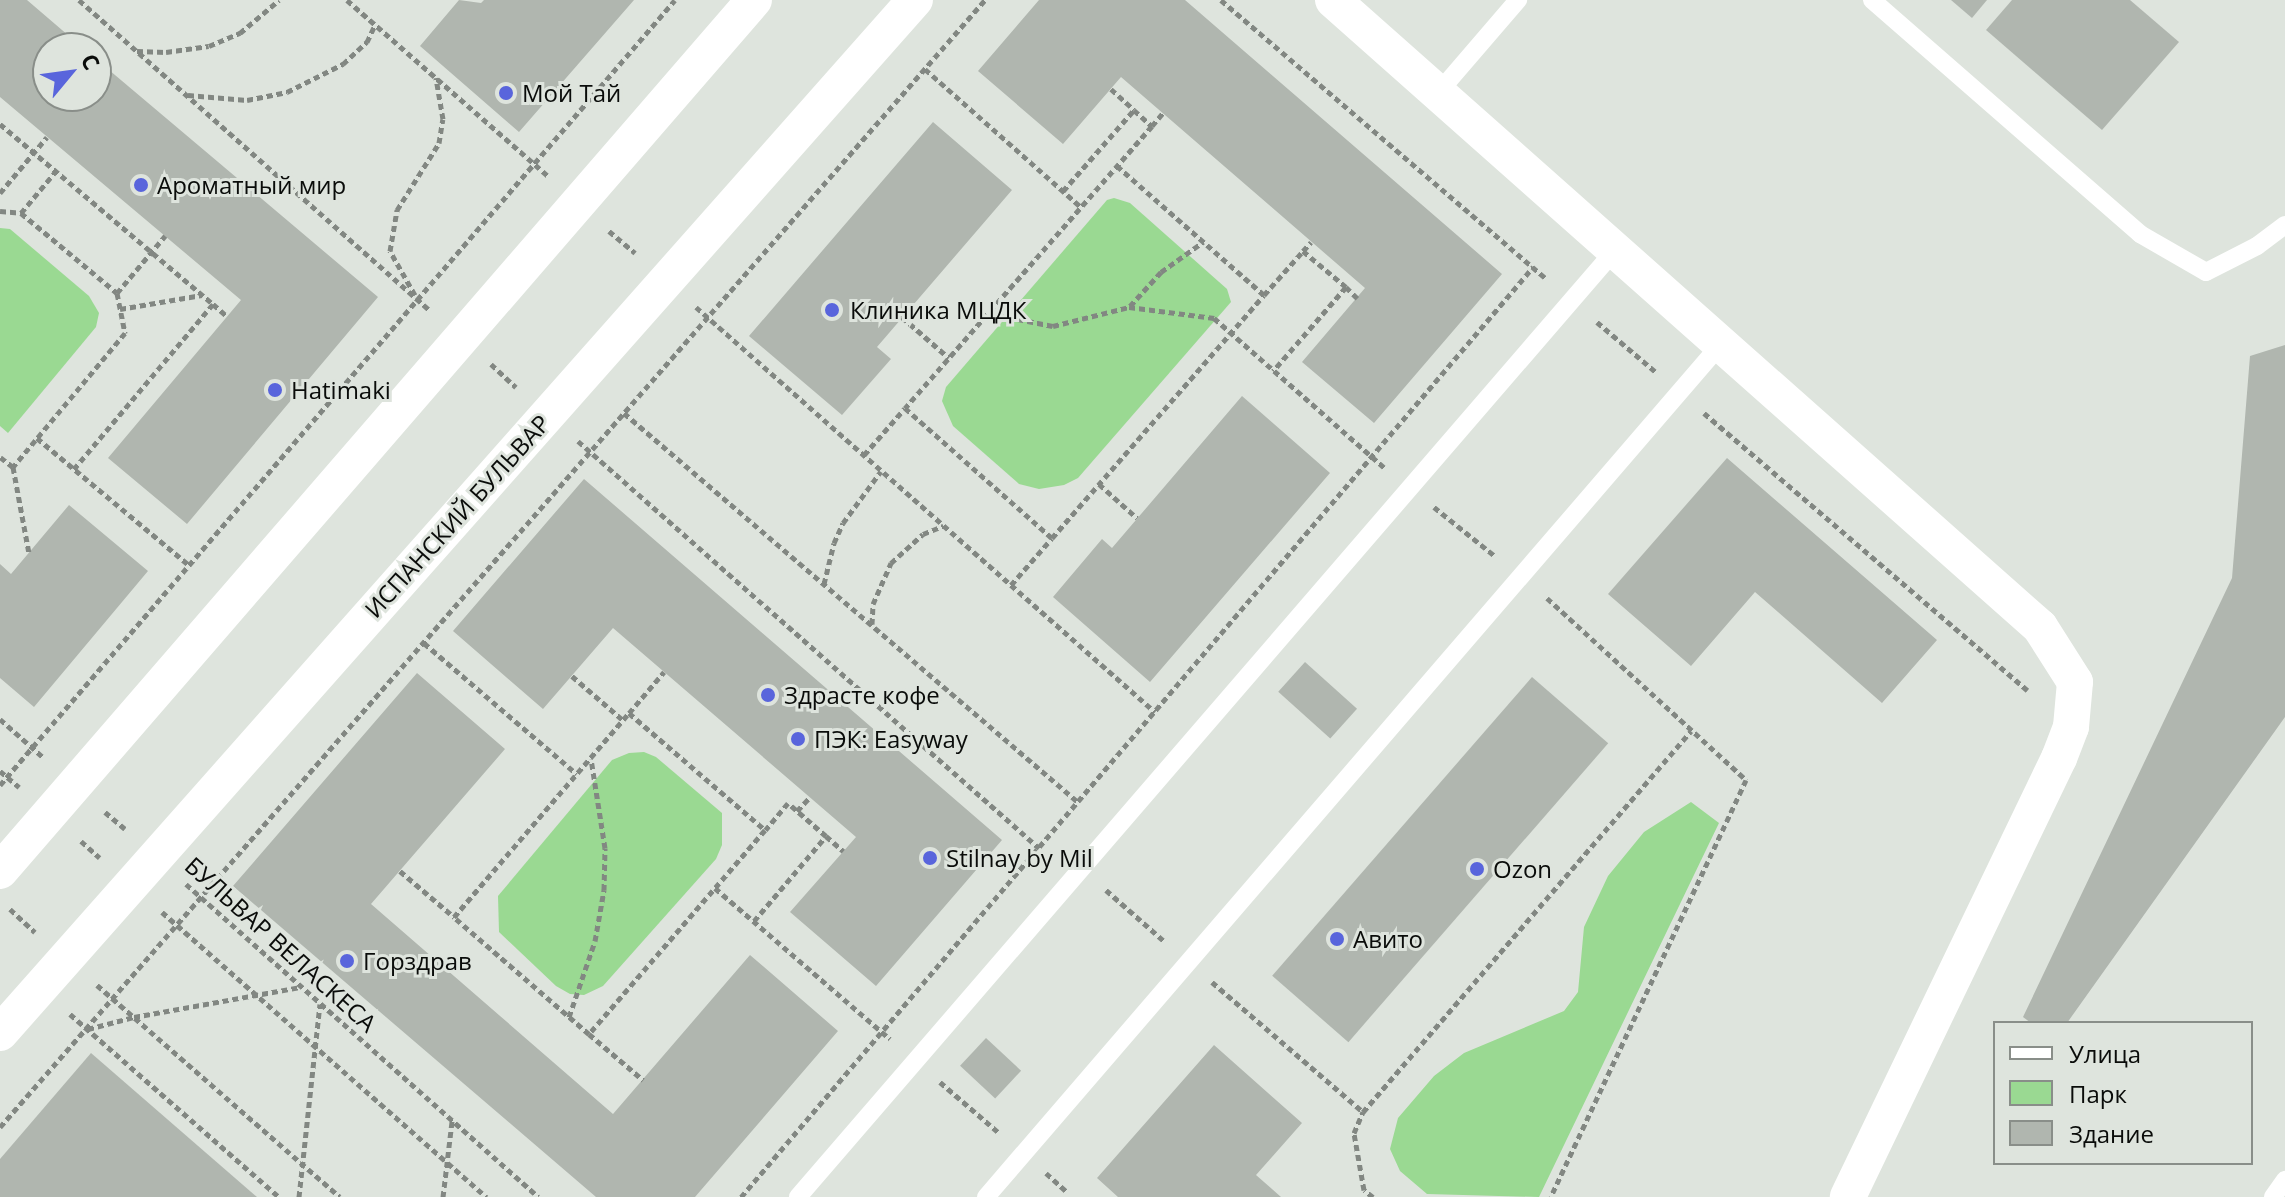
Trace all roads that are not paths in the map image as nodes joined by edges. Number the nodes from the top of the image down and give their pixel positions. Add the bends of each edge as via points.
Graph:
1 (754, 0) edge
2 (915, 0) edge
3 (1333, 0) edge
4 (1518, 0) edge
5 (1872, 0) edge
6 (1438, 93) junction
7 (2285, 225) edge
8 (1615, 250) junction
9 (1721, 344) junction
10 (0, 871) edge
11 (0, 1033) edge
12 (2285, 1180) edge
13 (798, 1197) edge
14 (986, 1197) edge
15 (1848, 1197) edge
16 (2273, 1197) edge

1 - 10 street
2 - 11 street, ИСПАНСКИЙ БУЛЬВАР
3 - 6 street
4 - 6 lane
5 - 7 lane via 2140,234 2206,272
6 - 8 street
8 - 9 street
8 - 13 lane
9 - 14 lane
9 - 15 street via 2040,627 2075,682 2071,727 2059,758
12 - 16 lane

